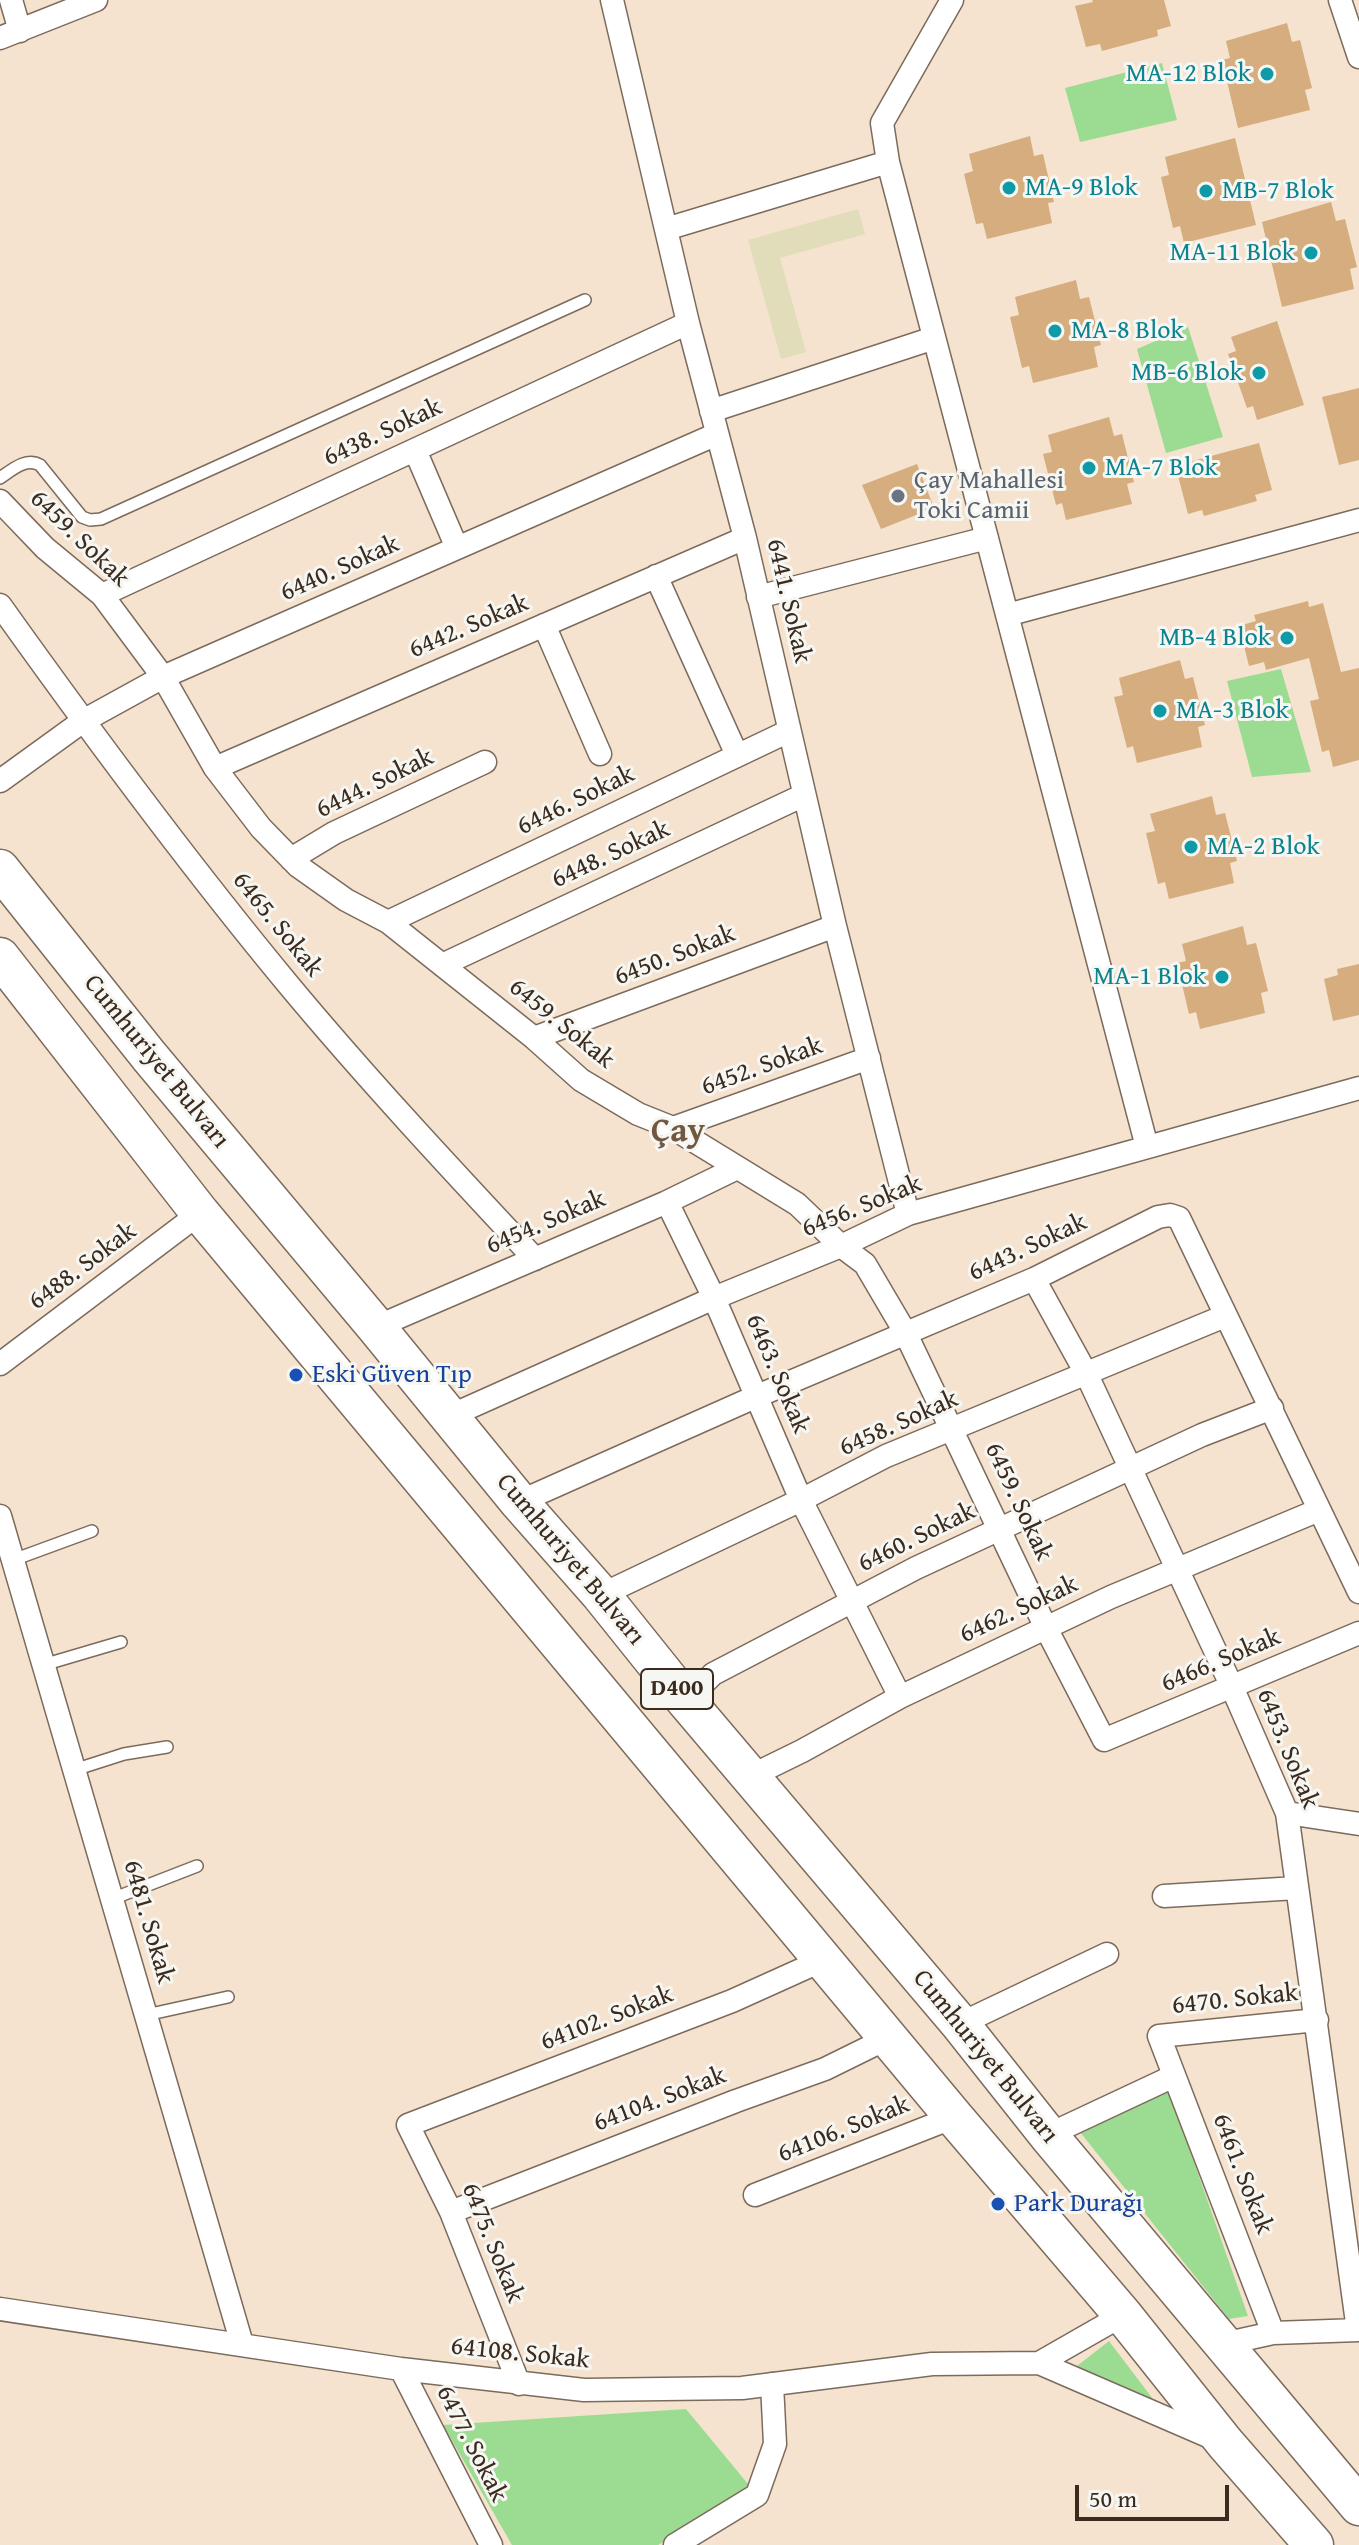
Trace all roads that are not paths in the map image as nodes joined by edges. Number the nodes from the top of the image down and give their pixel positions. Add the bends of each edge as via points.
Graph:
1 (11, 0) edge
2 (96, 0) edge
3 (612, 0) edge
4 (952, 0) edge
5 (1340, 0) edge
6 (10, 34) edge
7 (1359, 57) edge
8 (888, 162) junction
9 (666, 229) junction
10 (585, 300) dead end
11 (688, 323) junction
12 (934, 338) junction
13 (711, 411) junction
14 (717, 434) junction
15 (415, 450) junction
16 (0, 478) edge
17 (0, 501) edge
18 (1359, 520) edge
19 (745, 538) junction
20 (987, 538) junction
21 (457, 548) junction
22 (656, 576) junction
23 (102, 595) junction
24 (758, 597) junction
25 (0, 605) edge
26 (1007, 615) junction
27 (544, 625) junction
28 (163, 677) junction
29 (83, 721) junction
30 (789, 731) junction
31 (600, 754) dead end
32 (737, 755) junction
33 (485, 762) dead end
34 (215, 768) junction
35 (0, 781) edge
36 (804, 795) junction
37 (291, 859) junction
38 (0, 869) edge
39 (388, 922) junction
40 (835, 926) junction
41 (0, 957) edge
42 (442, 965) junction
43 (534, 1038) junction
44 (869, 1058) junction
45 (1359, 1088) edge
46 (673, 1128) junction
47 (1147, 1147) junction
48 (737, 1168) junction
49 (667, 1202) junction
50 (200, 1213) junction
51 (908, 1214) junction
52 (841, 1246) junction
53 (535, 1259) junction
54 (1034, 1279) junction
55 (714, 1298) junction
56 (1225, 1316) junction
57 (376, 1327) junction
58 (905, 1332) junction
59 (0, 1364) edge
60 (1087, 1375) junction
61 (755, 1397) junction
62 (1272, 1408) junction
63 (450, 1416) junction
64 (952, 1430) junction
65 (1131, 1469) junction
66 (801, 1500) junction
67 (519, 1502) junction
68 (1319, 1510) junction
69 (0, 1516) edge
70 (999, 1529) junction
71 (92, 1531) dead end
72 (13, 1560) junction
73 (1178, 1569) junction
74 (1359, 1592) edge
75 (601, 1595) junction
76 (850, 1601) junction
77 (1046, 1628) junction
78 (1359, 1633) edge
79 (121, 1642) dead end
80 (43, 1665) junction
81 (1232, 1687) junction
82 (900, 1697) junction
83 (686, 1701) junction
84 (1104, 1740) joint
85 (167, 1747) dead end
86 (74, 1770) junction
87 (751, 1776) junction
88 (1287, 1813) junction
89 (1359, 1824) edge
90 (197, 1866) dead end
91 (1297, 1888) junction
92 (1164, 1896) dead end
93 (112, 1899) junction
94 (1107, 1954) dead end
95 (823, 1960) junction
96 (228, 1997) dead end
97 (146, 2015) junction
98 (1317, 2020) junction
99 (960, 2024) junction
100 (1159, 2036) joint
101 (888, 2038) junction
102 (1174, 2076) junction
103 (954, 2117) junction
104 (408, 2125) joint
105 (1048, 2135) junction
106 (755, 2195) dead end
107 (451, 2212) junction
108 (0, 2309) edge
109 (1123, 2315) junction
110 (1358, 2330) edge
111 (1273, 2333) junction
112 (242, 2344) junction
113 (1223, 2344) junction
114 (1039, 2363) junction
115 (401, 2369) junction
116 (519, 2384) junction
117 (772, 2384) junction
118 (1225, 2443) junction
119 (1359, 2506) edge
120 (491, 2545) edge
121 (675, 2545) edge
122 (1314, 2545) edge

1 - 6 street
2 - 6 street
3 - 9 street, 6441. Sokak
4 - 8 street via 882,123
5 - 7 street
8 - 9 street
8 - 12 street
9 - 11 street, 6441. Sokak
10 - 16 lane via 101,519 82,517 33,461
11 - 13 street, 6441. Sokak
11 - 15 street, 6438. Sokak
12 - 13 street
12 - 20 street
13 - 14 street, 6441. Sokak
14 - 19 street, 6441. Sokak
14 - 21 street, 6440. Sokak
15 - 21 street
15 - 23 street, 6438. Sokak
17 - 23 street, 6459. Sokak via 45,548
18 - 26 street
19 - 22 street, 6442. Sokak
19 - 24 street, 6441. Sokak
20 - 24 street
20 - 26 street
21 - 28 street, 6440. Sokak
22 - 27 street, 6442. Sokak
22 - 32 street
23 - 28 street, 6459. Sokak
24 - 30 street, 6441. Sokak
25 - 29 street, 6465. Sokak
26 - 47 street
27 - 31 street
27 - 34 street, 6442. Sokak
28 - 29 street, 6440. Sokak
28 - 34 street, 6459. Sokak
29 - 35 street, 6440. Sokak
29 - 53 street, 6465. Sokak via 287,984
30 - 32 street, 6446. Sokak
30 - 36 street, 6441. Sokak
32 - 39 street, 6446. Sokak
33 - 37 street, 6444. Sokak via 334,833
34 - 37 street, 6459. Sokak
36 - 40 street, 6441. Sokak
36 - 42 street, 6448. Sokak
37 - 39 street, 6459. Sokak via 346,900
38 - 57 highway, Cumhuriyet Bulvarı / D400
39 - 42 street, 6459. Sokak
40 - 43 street, 6450. Sokak
40 - 44 street, 6441. Sokak
41 - 50 highway, D400
42 - 43 street, 6459. Sokak
43 - 46 street, 6459. Sokak via 581,1080
44 - 46 street, 6452. Sokak
44 - 51 street, 6441. Sokak
45 - 47 street, 6456. Sokak
46 - 48 street, 6459. Sokak
47 - 51 street, 6456. Sokak
48 - 49 street, 6454. Sokak
48 - 52 street, 6459. Sokak via 797,1204
49 - 53 street, 6454. Sokak
49 - 55 street, 6463. Sokak
50 - 59 street, 6488. Sokak
50 - 95 highway, D400
51 - 52 street, 6456. Sokak
52 - 55 street, 6456. Sokak
52 - 58 street, 6459. Sokak via 865,1264
53 - 57 street, 6454. Sokak
54 - 56 street, 6443. Sokak via 1170,1215 1179,1218
54 - 58 street, 6443. Sokak
54 - 60 street, 6453. Sokak
55 - 61 street, 6463. Sokak
55 - 63 street, 6456. Sokak
56 - 60 street, 6458. Sokak
56 - 62 street, 6443. Sokak
57 - 63 highway, Cumhuriyet Bulvarı / D400
58 - 61 street, 6443. Sokak
58 - 64 street, 6459. Sokak
60 - 64 street, 6458. Sokak
60 - 65 street, 6453. Sokak
61 - 66 street, 6463. Sokak
61 - 67 street, 6443. Sokak
62 - 65 street, 6460. Sokak
62 - 68 street, 6443. Sokak
63 - 67 highway, Cumhuriyet Bulvarı / D400
64 - 66 street, 6458. Sokak via 886,1456
64 - 70 street, 6459. Sokak
65 - 70 street, 6460. Sokak
65 - 73 street, 6453. Sokak
66 - 75 street, 6458. Sokak
66 - 76 street, 6463. Sokak
67 - 75 highway, Cumhuriyet Bulvarı / D400
68 - 73 street, 6462. Sokak
68 - 74 street, 6443. Sokak
69 - 72 street, 6481. Sokak
70 - 76 street, 6460. Sokak
70 - 77 street, 6459. Sokak
71 - 72 lane
72 - 80 street, 6481. Sokak
73 - 77 street, 6462. Sokak
73 - 81 street, 6453. Sokak
75 - 83 highway, Cumhuriyet Bulvarı / D400
76 - 82 street, 6463. Sokak
76 - 83 street, 6460. Sokak via 713,1674
77 - 82 street, 6462. Sokak
77 - 84 street, 6459. Sokak
78 - 81 street, 6466. Sokak
79 - 80 lane
80 - 86 street, 6481. Sokak
81 - 84 street, 6466. Sokak
81 - 88 street, 6453. Sokak
82 - 87 street, 6462. Sokak
83 - 87 highway, Cumhuriyet Bulvarı / D400
85 - 86 lane
86 - 93 street, 6481. Sokak
87 - 99 highway, Cumhuriyet Bulvarı / D400
88 - 89 street
88 - 91 street, 6453. Sokak
90 - 93 lane
91 - 92 street
91 - 98 street, 6453. Sokak
93 - 97 street, 6481. Sokak
94 - 99 street
95 - 101 highway, D400
95 - 104 street, 64102. Sokak via 732,2001
96 - 97 lane
97 - 112 street, 6481. Sokak
98 - 100 street, 6470. Sokak
98 - 110 street, 6453. Sokak
99 - 105 highway, Cumhuriyet Bulvarı / D400
100 - 102 street, 6461. Sokak
101 - 103 highway, D400
101 - 107 street, 64104. Sokak via 825,2069
102 - 105 street
102 - 111 street, 6461. Sokak
103 - 106 street, 64106. Sokak
103 - 109 highway, D400
104 - 107 street, 6475. Sokak
105 - 113 highway, Cumhuriyet Bulvarı / D400
107 - 116 street, 6475. Sokak
108 - 112 street, 64108. Sokak
109 - 114 street
109 - 118 highway, D400
110 - 111 street
111 - 113 street
112 - 115 street, 64108. Sokak
113 - 119 highway, Cumhuriyet Bulvarı / D400
114 - 117 street, 64108. Sokak via 932,2364
114 - 118 street
115 - 116 street, 64108. Sokak
115 - 120 street, 6477. Sokak
116 - 117 street, 64108. Sokak via 584,2390
117 - 121 street via 775,2444 757,2495
118 - 122 highway, D400

